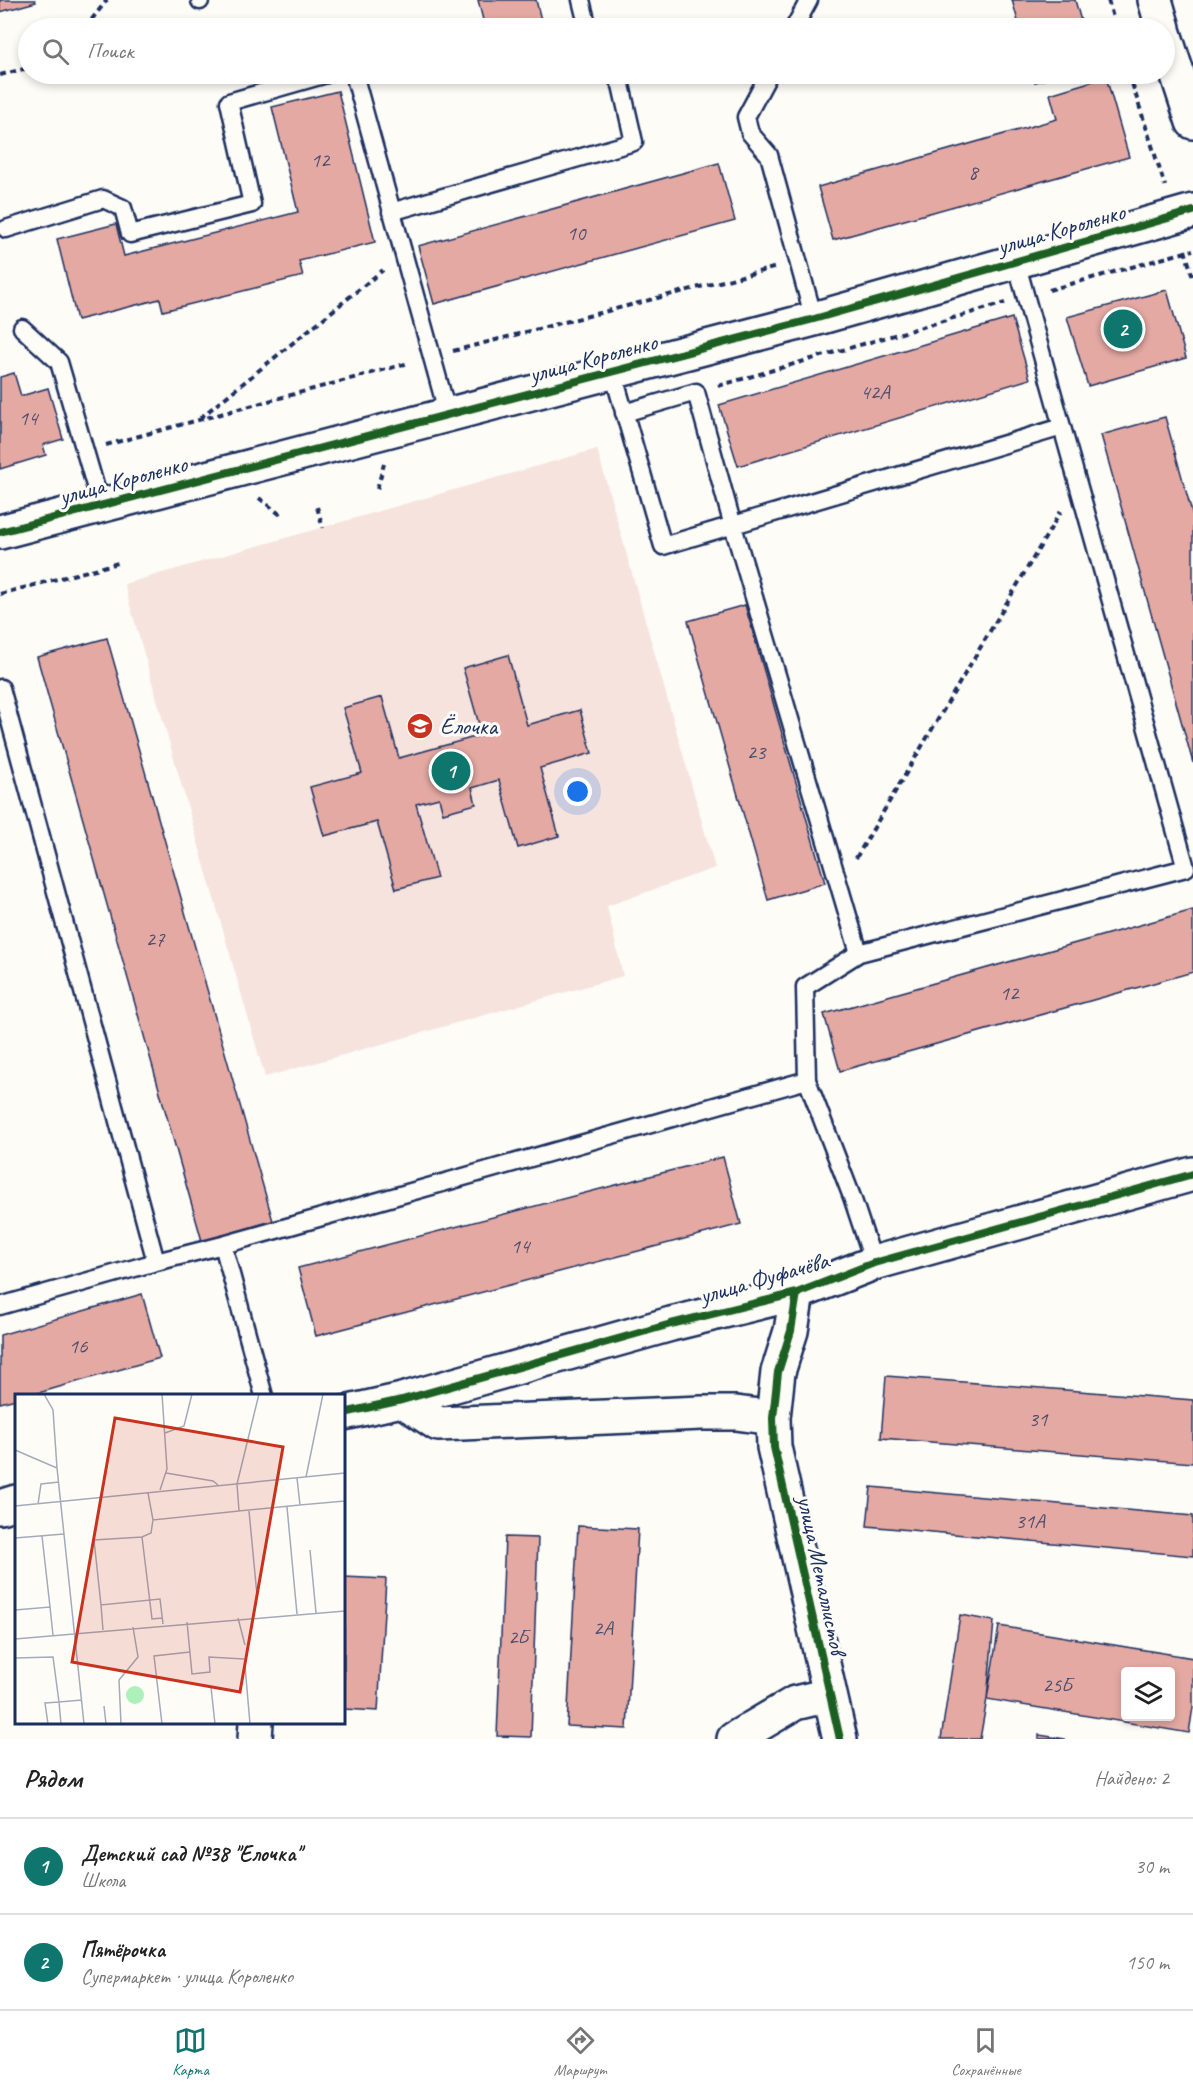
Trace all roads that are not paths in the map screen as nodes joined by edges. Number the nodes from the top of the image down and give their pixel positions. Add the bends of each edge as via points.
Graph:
1 (581, 0) edge
2 (809, 0) edge
3 (1155, 0) edge
4 (586, 18) edge
5 (799, 18) edge
6 (1160, 18) edge
7 (1175, 67) edge
8 (292, 84) edge
9 (357, 84) edge
10 (620, 84) edge
11 (764, 84) edge
12 (1193, 122) edge
13 (391, 212) junction
14 (1184, 213) edge
15 (6, 230) dead end
16 (1016, 262) junction
17 (814, 319) junction
18 (22, 328) dead end
19 (613, 373) junction
20 (624, 413) junction
21 (448, 415) junction
22 (1062, 427) junction
23 (101, 506) junction
24 (733, 526) junction
25 (0, 532) edge
26 (0, 688) edge
27 (859, 953) junction
28 (807, 1080) junction
29 (1193, 1174) edge
30 (223, 1245) junction
31 (156, 1262) junction
32 (874, 1263) junction
33 (797, 1293) junction
34 (0, 1306) edge
35 (264, 1394) edge
36 (402, 1400) junction
37 (345, 1413) edge
38 (773, 1418) junction
39 (15, 1502) edge
40 (0, 1507) edge
41 (829, 1695) junction
42 (256, 1724) edge
43 (255, 1739) edge
44 (734, 1739) edge
45 (840, 1739) edge

1 - 4 lane
2 - 5 lane
3 - 6 street
7 - 12 street
8 - 15 lane via 229,102 252,204 130,234 123,208 103,199
9 - 13 lane
10 - 13 lane via 634,142
11 - 17 lane via 746,117 750,133 769,154
13 - 21 lane
14 - 16 street, улица Короленко
16 - 17 street, улица Короленко
16 - 22 lane
17 - 19 street, улица Короленко
18 - 23 lane via 59,362
19 - 20 lane
19 - 21 street, улица Короленко
20 - 24 lane via 663,546
20 - 24 lane via 696,392
21 - 23 street, улица Короленко
22 - 24 lane
22 - 27 lane via 1186,868
23 - 25 street, улица Короленко
24 - 27 lane
26 - 31 lane
27 - 28 lane via 805,987
28 - 30 lane
28 - 32 lane
29 - 32 street, улица Фуфачёва
30 - 31 lane
30 - 35 lane
31 - 34 lane
32 - 33 street, улица Фуфачёва
33 - 36 street, улица Фуфачёва via 671,1324
33 - 38 street, улица Металлистов via 791,1331 778,1372
36 - 37 street, улица Фуфачёва
36 - 38 street via 438,1424 702,1413
38 - 41 street, улица Металлистов via 774,1447
39 - 40 street
41 - 44 street via 795,1703
41 - 45 street, улица Металлистов
42 - 43 street

